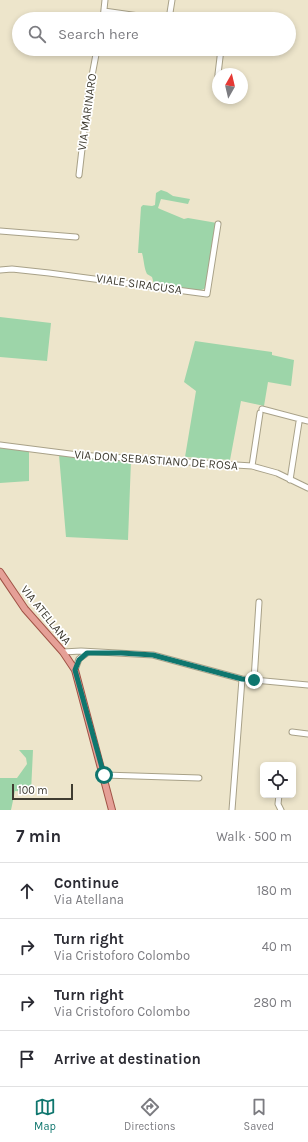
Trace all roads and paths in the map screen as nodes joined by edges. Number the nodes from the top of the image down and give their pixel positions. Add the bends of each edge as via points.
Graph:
1 (105, 0) edge
2 (172, 0) edge
3 (104, 11) joint
4 (111, 12) edge
5 (170, 12) edge
6 (96, 56) edge
7 (220, 56) edge
8 (219, 68) edge
9 (78, 175) dead end
10 (218, 224) dead end
11 (0, 231) edge
12 (76, 237) dead end
13 (0, 270) edge
14 (308, 421) edge
15 (299, 422) dead end
16 (0, 445) edge
17 (252, 466) junction
18 (290, 480) junction
19 (308, 488) edge
20 (0, 572) edge
21 (259, 602) dead end
22 (63, 652) junction
23 (87, 653) junction
24 (75, 670) junction
25 (242, 679) junction
26 (254, 680) junction
27 (308, 686) edge
28 (292, 732) dead end
29 (308, 734) edge
30 (104, 775) junction
31 (199, 778) dead end
32 (279, 798) edge
33 (112, 810) edge
34 (232, 810) edge
35 (281, 810) edge

1 - 3 street
2 - 5 street
3 - 4 street
6 - 9 street, VIA MARINARO
7 - 8 street
10 - 13 street, VIALE SIRACUSA via 207,294 49,272
11 - 12 street
14 - 17 street via 261,411
15 - 18 street
16 - 17 street, VIA DON SEBASTIANO DE ROSA via 78,455
17 - 18 street, VIA DON SEBASTIANO DE ROSA
18 - 19 street, VIA DON SEBASTIANO DE ROSA
20 - 22 main road, VIA ATELLANA via 25,608
21 - 26 street
22 - 23 street
22 - 24 main road, VIA ATELLANA
23 - 24 street via 79,660
23 - 25 street via 153,655
24 - 30 main road, VIA ATELLANA
25 - 26 street
25 - 34 street
26 - 27 street
28 - 29 street
30 - 31 street
30 - 33 main road, VIA ATELLANA
32 - 35 street

